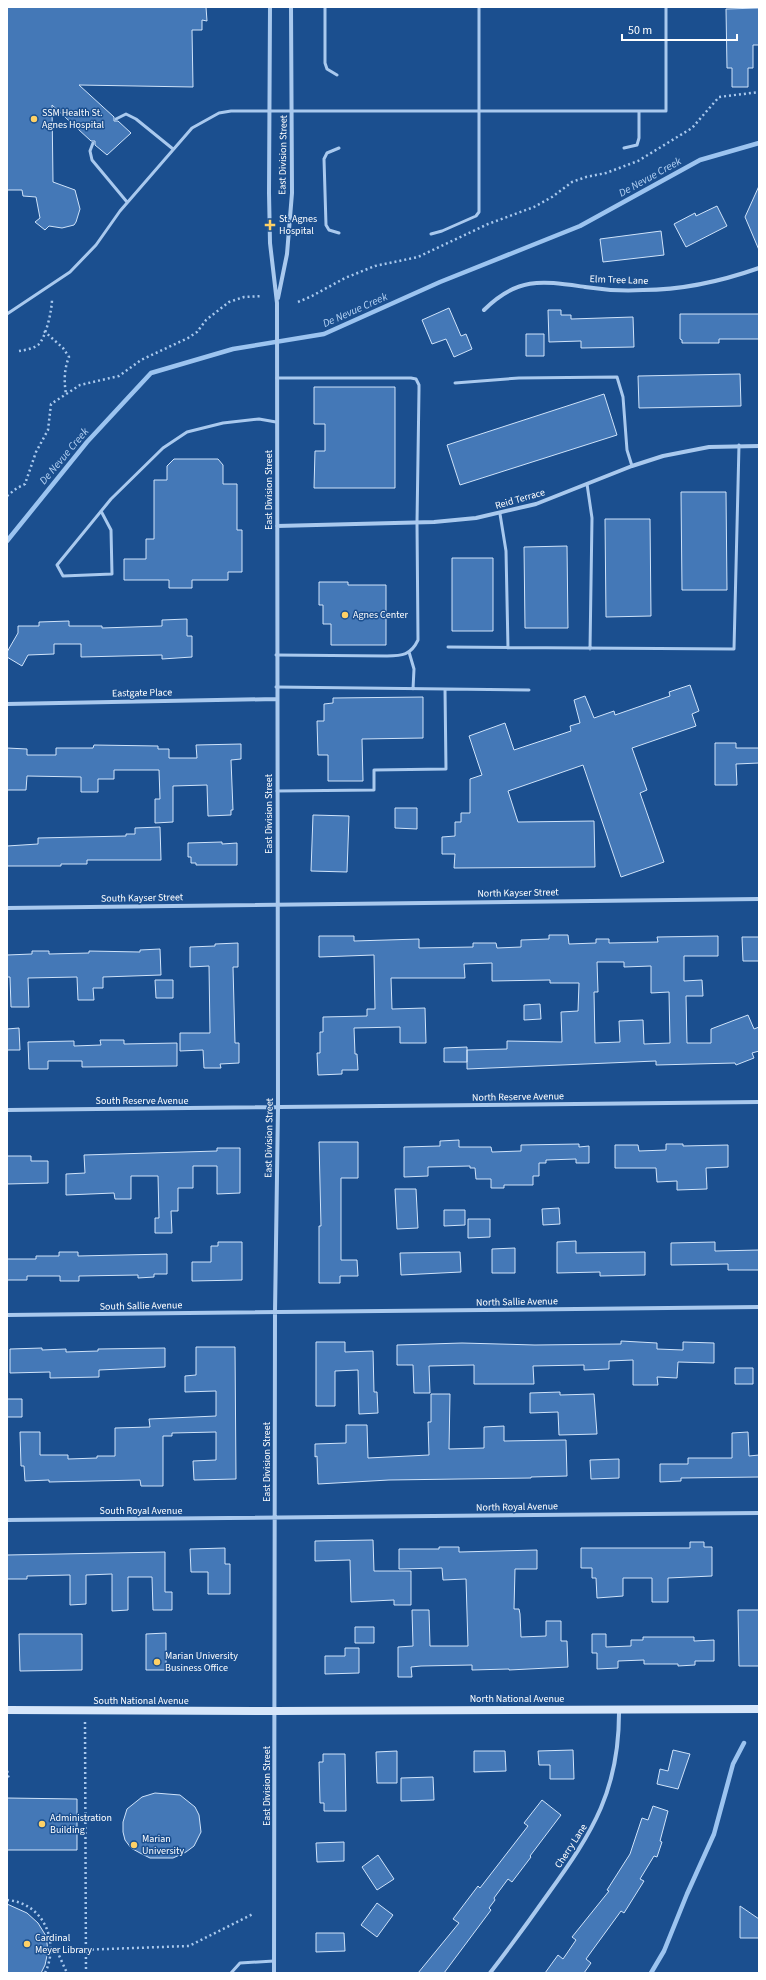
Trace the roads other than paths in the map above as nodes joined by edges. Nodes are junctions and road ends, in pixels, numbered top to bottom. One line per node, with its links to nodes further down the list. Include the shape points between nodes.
1 (270, 7): 7 (street, East Division Street)
2 (291, 7): 8 (street, East Division Street)
3 (325, 7): 6 (lane, via 325,63 327,69)
4 (479, 7): 10 (lane)
5 (666, 7): 9 (lane, via 666,111)
6 (337, 75)
7 (268, 111): 8 (lane); 15 (lane, via 219,113 192,128); 20 (street, East Division Street, via 270,243)
8 (292, 111): 10 (lane); 20 (street, East Division Street, via 292,193 287,254)
9 (639, 111): 10 (lane); 14 (lane, via 637,145)
10 (479, 112): 18 (lane, via 479,212 476,216)
11 (116, 119): 15 (lane, via 126,114 136,119)
12 (93, 143): 16 (lane, via 90,150 92,160)
13 (338, 148): 17 (lane, via 327,153 324,159 326,225 329,230)
14 (624, 148)
15 (174, 149): 16 (lane)
16 (127, 202): 22 (lane, via 96,245 70,272)
17 (339, 233)
18 (431, 234)
19 (759, 268): 21 (street, Elm Tree Lane, via 719,280 656,290 618,290 561,282 534,283 508,291)
20 (277, 303): 23 (street, East Division Street)
21 (484, 310)
22 (7, 314)
23 (276, 378): 25 (street, East Division Street); 32 (lane, via 416,379 419,385)
24 (455, 382): 28 (lane, via 519,378 617,377 623,396 627,450)
25 (276, 422): 30 (lane, via 259,419 223,423 187,432 163,448); 33 (street, East Division Street)
26 (739, 445): 27 (street, Reid Terrace); 28 (street, Reid Terrace, via 686,451); 36 (lane, via 734,649)
27 (759, 446)
28 (632, 466): 29 (street, Reid Terrace)
29 (587, 484): 31 (street, Reid Terrace, via 536,504); 36 (lane, via 592,518)
30 (101, 511): 30 (lane, via 56,565 63,576 112,574 111,530)
31 (500, 514): 32 (street, Reid Terrace, via 458,521); 35 (lane, via 506,551)
32 (417, 523): 33 (street, Reid Terrace); 37 (lane, via 418,640)
33 (277, 526): 38 (street, East Division Street)
34 (448, 647): 35 (lane)
35 (508, 648): 36 (lane)
36 (590, 649)
37 (409, 652): 38 (lane, via 403,656); 40 (lane, via 414,669)
38 (276, 655): 39 (street, East Division Street)
39 (276, 688): 40 (lane); 43 (street, East Division Street)
40 (413, 689): 41 (lane)
41 (445, 689): 42 (lane); 45 (lane, via 446,769 374,770 374,790)
42 (529, 690)
43 (276, 699): 44 (street, Eastgate Place); 45 (street, East Division Street)
44 (7, 704)
45 (277, 791): 47 (street, East Division Street)
46 (759, 899): 47 (street, North Kayser Street)
47 (277, 904): 48 (street, South Kayser Street); 50 (street, East Division Street)
48 (7, 908)
49 (759, 1102): 50 (street, North Reserve Avenue)
50 (278, 1108): 51 (street, South Reserve Avenue); 53 (street, East Division Street)
51 (7, 1110)
52 (759, 1307): 53 (street, North Sallie Avenue)
53 (275, 1312): 54 (street, South Sallie Avenue); 56 (street, East Division Street)
54 (7, 1315)
55 (759, 1513): 56 (street, North Royal Avenue)
56 (275, 1518): 57 (street, South Royal Avenue); 61 (street, East Division Street)
57 (7, 1520)
58 (619, 1709): 59 (street, North National Avenue); 61 (street, North National Avenue); 65 (street, Cherry Lane, via 616,1760 609,1789 595,1824 578,1854)
59 (759, 1709)
60 (7, 1710): 61 (street, South National Avenue)
61 (275, 1712): 62 (street, East Division Street)
62 (274, 1961): 63 (lane, via 240,1963); 64 (street, East Division Street)
63 (231, 1973)
64 (274, 1973)
65 (490, 1973)

